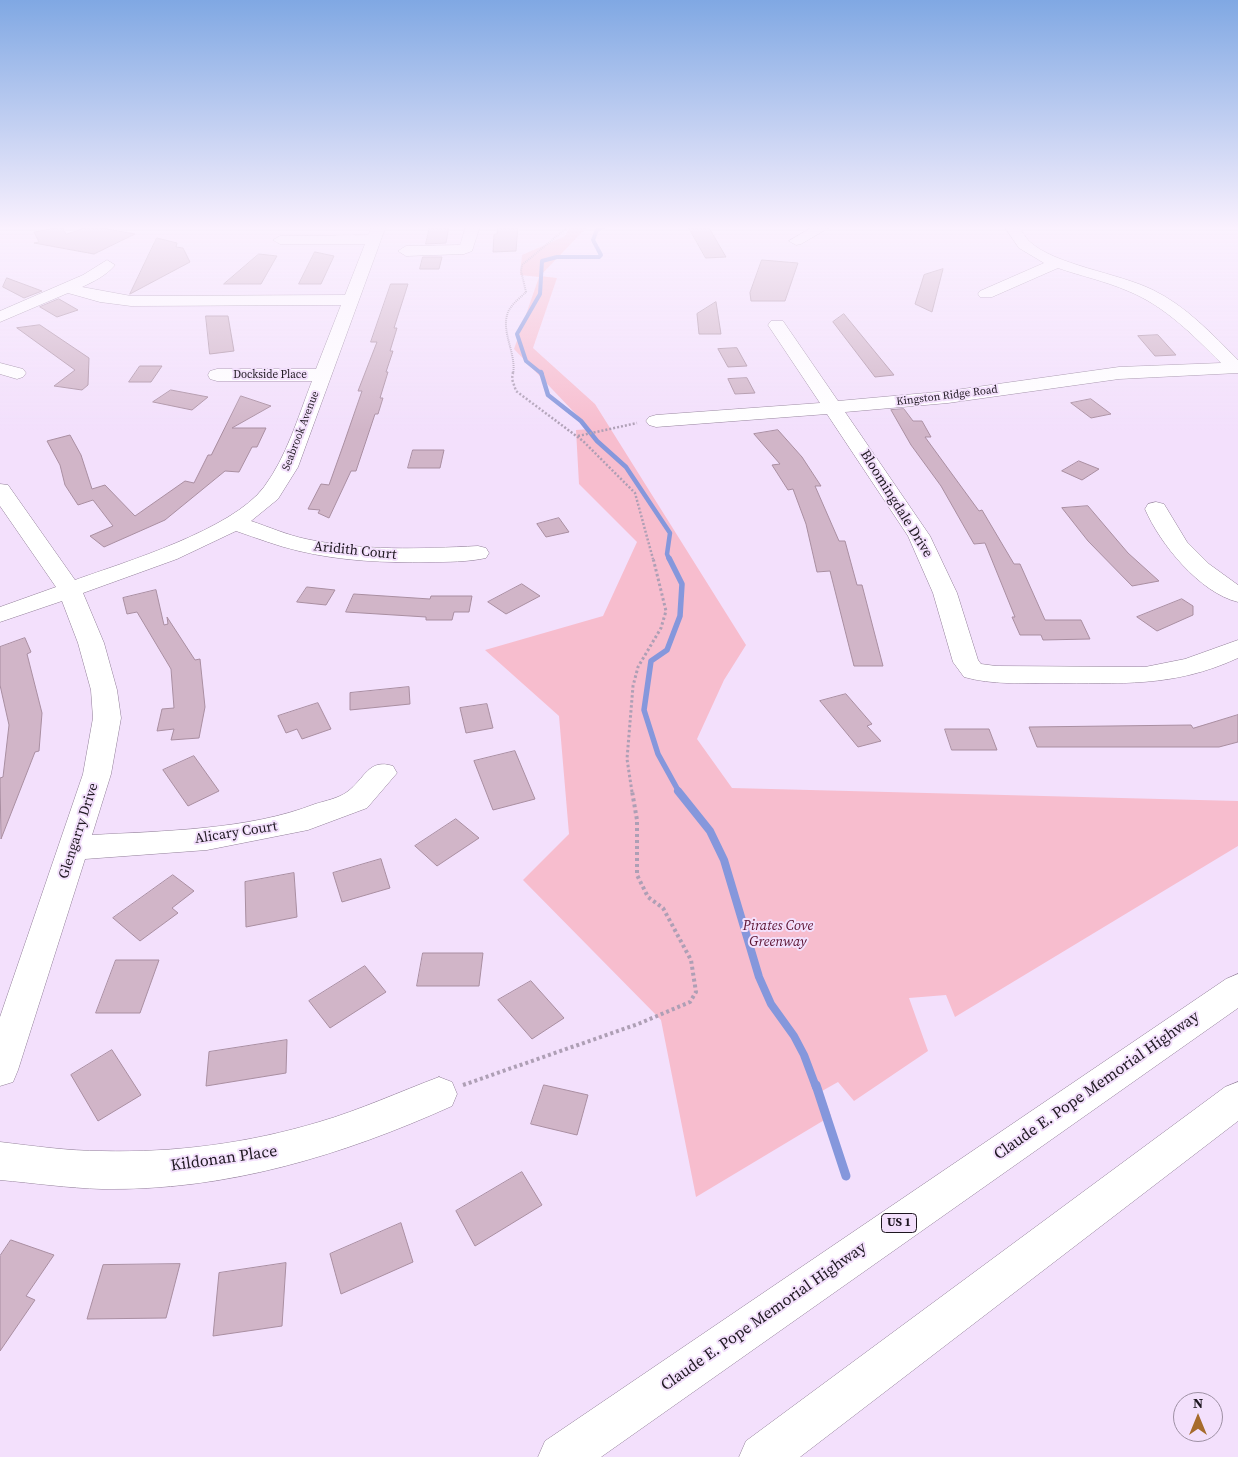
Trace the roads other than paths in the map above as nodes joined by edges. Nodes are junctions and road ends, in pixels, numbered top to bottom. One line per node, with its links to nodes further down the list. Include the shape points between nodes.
1 (53, 294): 6 (main road)
2 (89, 294): 5 (main road, via 131,301)
3 (353, 294): 5 (main road, Seabrook Avenue)
4 (1146, 294): 8 (main road, via 1178,313)
5 (351, 300): 9 (main road, Seabrook Avenue)
6 (0, 317)
7 (777, 325): 11 (main road, Bloomingdale Drive)
8 (1237, 368): 11 (main road, Kingston Ridge Road, via 1102,375)
9 (322, 375): 10 (main road, Dockside Place); 15 (main road, Seabrook Avenue, via 282,478 257,506)
10 (217, 376)
11 (834, 409): 12 (main road, Kingston Ridge Road); 20 (main road, Bloomingdale Drive, via 923,544 945,593 966,662 973,670 996,674 1145,675 1206,663)
12 (656, 421)
13 (0, 490): 17 (main road, Glengarry Drive)
14 (1156, 509): 18 (main road, via 1161,523 1178,545 1199,566)
15 (235, 523): 16 (main road, Aridith Court, via 299,544 347,552 394,556); 17 (main road, Seabrook Avenue, via 169,554)
16 (478, 553)
17 (70, 590): 19 (main road, Seabrook Avenue); 22 (main road, Glengarry Drive, via 91,643 104,690 107,718 97,774)
18 (1238, 595)
19 (0, 615)
20 (1238, 648)
21 (383, 772): 22 (main road, Alicary Court, via 357,800 308,819 207,839)
22 (74, 848): 24 (main road, Glengarry Drive)
23 (1238, 989): 28 (main road, Claude E. Pope Memorial Highway / US 1)
24 (0, 1070)
25 (439, 1094): 27 (main road, Kildonan Place, via 342,1133 247,1156 182,1166 102,1170)
26 (1238, 1099): 29 (main road)
27 (0, 1162)
28 (561, 1457)
29 (762, 1457)

